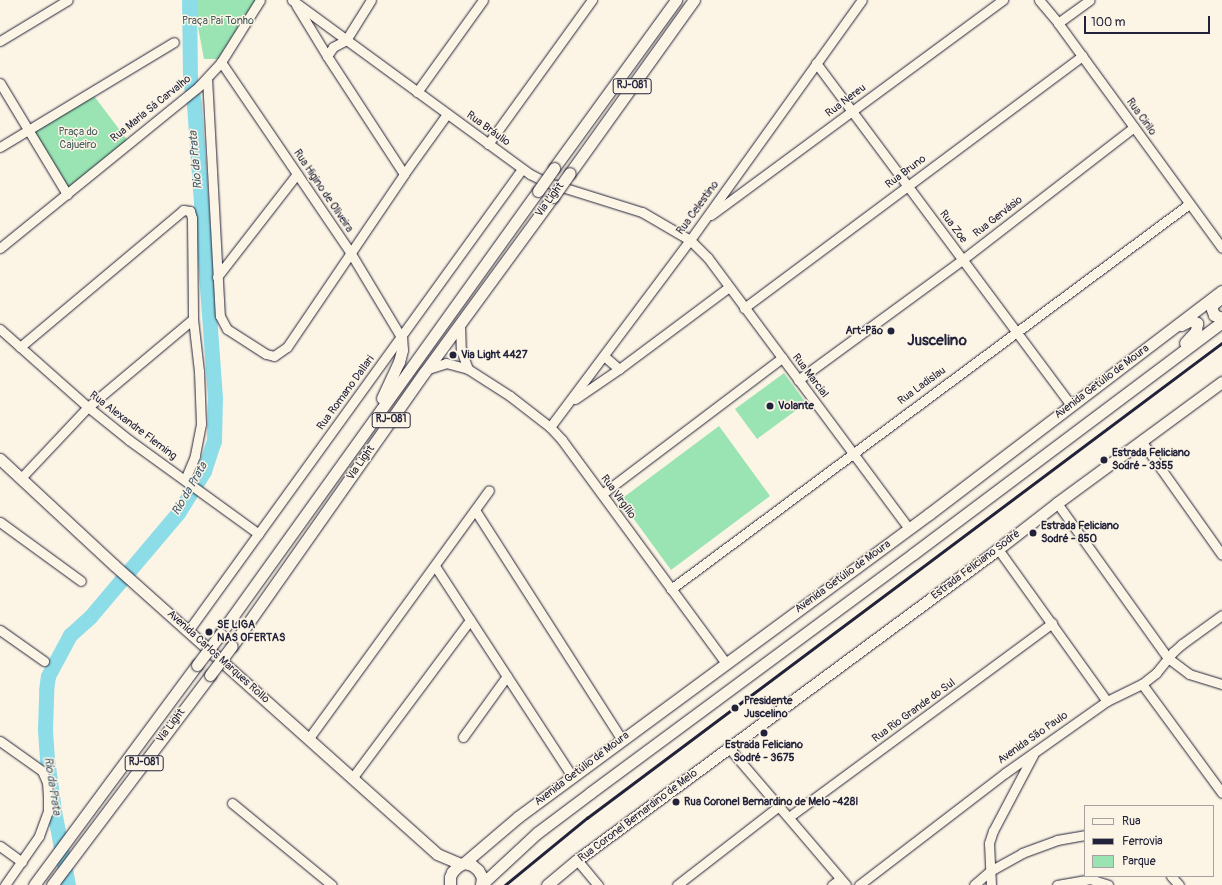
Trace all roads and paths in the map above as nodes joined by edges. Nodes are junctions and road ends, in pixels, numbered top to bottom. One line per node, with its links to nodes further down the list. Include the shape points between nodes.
1 (68, 0): 15 (street)
2 (260, 0): 19 (street, Rua Maria Sá Carvalho)
3 (371, 0): 14 (street)
4 (483, 0): 23 (street)
5 (592, 0): 28 (street)
6 (676, 0): 67 (main road, Via Light / RJ-081, bridge)
7 (694, 0): 50 (main road, Via Light / RJ-081, bridge)
8 (862, 0): 20 (street, Rua Celestino)
9 (1003, 0): 24 (street, Rua Nereu)
10 (1039, 0): 13 (street, Rua Cirilo)
11 (1090, 0): 13 (street)
12 (293, 1): 14 (street, Rua Bráulio); 17 (street)
13 (1058, 23): 18 (street, Rua Cirilo)
14 (346, 40): 17 (street, via 333,47); 23 (street, Rua Bráulio)
15 (0, 41)
16 (174, 42): 27 (street)
17 (327, 56): 32 (street)
18 (1082, 56): 26 (street, Rua Cirilo); 33 (street, Rua Bruno)
19 (221, 62): 21 (street, Rua Maria Sá Carvalho); 31 (street, Rua Higino de Oliveira)
20 (816, 63): 24 (street, Rua Zoe); 36 (street, Rua Celestino)
21 (207, 78): 34 (street, Rua Maria Sá Carvalho); 42 (street)
22 (0, 83): 27 (street)
23 (417, 92): 25 (street, Rua Bráulio)
24 (852, 111): 33 (street, Rua Zoe); 36 (street, Rua Nereu)
25 (447, 114): 28 (street, Rua Bráulio); 32 (street)
26 (1134, 127): 35 (street, Rua Cirilo); 41 (street, Rua Gervásio)
27 (27, 130): 29 (street); 34 (street)
28 (488, 144): 30 (street, Rua Bráulio)
29 (0, 147)
30 (522, 169): 37 (street, Rua Bráulio, via 546,182 642,212); 54 (street, Rua Romano Dallari)
31 (297, 174): 40 (street, Rua Higino de Oliveira); 42 (street)
32 (404, 174): 40 (street)
33 (907, 186): 41 (street, Rua Zoe); 46 (street, Rua Bruno)
34 (66, 194): 38 (street, Rua Maria Sá Carvalho)
35 (1189, 204): 39 (street, Rua Cirilo); 52 (street, Rua Ladislau)
36 (704, 220): 37 (street, Rua Celestino)
37 (690, 240): 43 (street, Rua Marcial, via 708,258); 56 (street, Rua Celestino)
38 (0, 248)
39 (1222, 248)
40 (350, 252): 42 (street, via 287,347 274,356 266,354 227,329 219,308); 54 (street, Rua Higino de Oliveira)
41 (962, 260): 52 (street, Rua Zoe); 62 (street, Rua Gervásio)
42 (217, 277)
43 (729, 287): 46 (street, Rua Marcial); 60 (street)
44 (1222, 290): 53 (main road, Avenida Getúlio de Moura)
45 (1222, 297): 47 (main road, via 1212,305 1214,315)
46 (744, 308): 57 (street, Rua Marcial)
47 (1222, 318)
48 (194, 319): 55 (street, via 192,218 190,211 183,210); 66 (street); 73 (street, via 201,424)
49 (1222, 322): 61 (main road, Avenida Getúlio de Moura)
50 (460, 325): 58 (main road, Via Light / RJ-081); 59 (street, via 461,350)
51 (0, 328): 55 (street, Rua Alexandre Fleming)
52 (1016, 332): 65 (street, Rua Zoe); 70 (street, Rua Ladislau)
53 (1165, 334): 61 (main road, via 1189,321 1197,323 1193,335); 65 (main road, Avenida Getúlio de Moura)
54 (401, 337): 67 (main road, via 402,350 399,362); 80 (street, Rua Romano Dallari)
55 (20, 347): 66 (street, Rua Alexandre Fleming)
56 (604, 356): 60 (street); 64 (street, Rua Celestino)
57 (782, 358): 62 (street, Rua Marcial); 75 (street)
58 (428, 369): 59 (street, Rua Virgílio, via 446,363); 122 (main road, Via Light / RJ-081, bridge, via 232,646)
59 (468, 369): 68 (street, Rua Virgílio, via 510,396)
60 (619, 369): 64 (street)
61 (1154, 371): 124 (main road, Avenida Getúlio de Moura, via 913,554 537,833)
62 (798, 380): 70 (street, Rua Marcial)
63 (1222, 382): 69 (main road, Estrada Feliciano Sodré)
64 (568, 403): 68 (street, Rua Celestino)
65 (1071, 405): 79 (main road, Avenida Getúlio de Moura)
66 (88, 407): 72 (street); 73 (street, Rua Alexandre Fleming)
67 (371, 422): 118 (main road, Via Light / RJ-081, bridge, via 220,634)
68 (550, 428): 75 (street, Rua Virgílio)
69 (1142, 442): 76 (main road, Estrada Feliciano Sodré); 82 (street)
70 (852, 452): 79 (street, Rua Marcial); 85 (street, Rua Ladislau)
71 (0, 459): 72 (main road, Avenida Carlos Marques Rollo)
72 (21, 478): 90 (main road, Avenida Carlos Marques Rollo)
73 (188, 482): 80 (street, Rua Alexandre Fleming)
74 (489, 490): 77 (street)
75 (602, 494): 85 (street, Rua Virgílio)
76 (1057, 503): 81 (main road, Estrada Feliciano Sodré); 91 (street)
77 (475, 510): 83 (street); 100 (street)
78 (0, 522): 84 (street)
79 (909, 529): 93 (main road, Avenida Getúlio de Moura)
80 (259, 534): 90 (street, Rua Romano Dallari)
81 (998, 550): 88 (street); 102 (main road, Estrada Feliciano Sodré)
82 (1222, 555)
83 (435, 566): 87 (street); 99 (street)
84 (81, 581)
85 (670, 589): 93 (street, Rua Virgílio)
86 (1222, 615): 91 (street, Avenida São Paulo, via 1182,644)
87 (470, 620): 94 (street); 105 (street)
88 (1052, 624): 97 (street); 109 (street, Rua Rio Grande do Sul)
89 (0, 630): 92 (street)
90 (188, 631): 99 (main road, Avenida Carlos Marques Rollo)
91 (1168, 658): 95 (street, Avenida São Paulo, via 1156,673); 96 (street, via 1189,674)
92 (44, 661)
93 (726, 663): 100 (main road, Avenida Getúlio de Moura)
94 (507, 676): 98 (street); 104 (street)
95 (1142, 684): 97 (street, Avenida São Paulo); 106 (street)
96 (1222, 684)
97 (1107, 701): 103 (street, Avenida São Paulo)
98 (463, 737)
99 (309, 738): 105 (main road, Avenida Carlos Marques Rollo)
100 (622, 740): 104 (main road, Avenida Getúlio de Moura)
101 (0, 741): 114 (street, via 42,771 47,782 48,811 39,836)
102 (729, 748): 108 (street); 113 (main road, Rua Coronel Bernardino de Melo)
103 (1034, 753): 116 (street, via 993,831 989,843); 129 (street, Avenida São Paulo)
104 (572, 776): 115 (main road, Avenida Getúlio de Moura)
105 (353, 777): 112 (main road, Avenida Carlos Marques Rollo)
106 (1222, 793)
107 (232, 803): 123 (street)
108 (779, 806): 109 (street); 127 (street)
109 (789, 817): 120 (street)
110 (1084, 836): 116 (street, via 1057,840 1022,853)
111 (0, 846): 114 (street)
112 (437, 854): 115 (main road, Avenida Carlos Marques Rollo); 119 (main road, Avenida Carlos Marques Rollo)
113 (577, 860): 125 (main road, Rua Coronel Bernardino de Melo); 126 (street)
114 (22, 862): 121 (street)
115 (462, 864): 119 (main road, Avenida Getúlio de Moura, via 453,870); 124 (main road, Avenida Carlos Marques Rollo, via 472,865 478,870 482,877)
116 (990, 871): 130 (street); 131 (street)
117 (1172, 877): 134 (street)
118 (36, 882)
119 (449, 882)
120 (843, 882): 128 (street)
121 (5, 885)
122 (52, 885)
123 (332, 885)
124 (481, 885)
125 (547, 885)
126 (598, 885)
127 (677, 885)
128 (832, 885)
129 (859, 885)
130 (974, 885)
131 (991, 885)
132 (1058, 885): 133 (street, via 1090,879)
133 (1108, 885)
134 (1179, 885)

